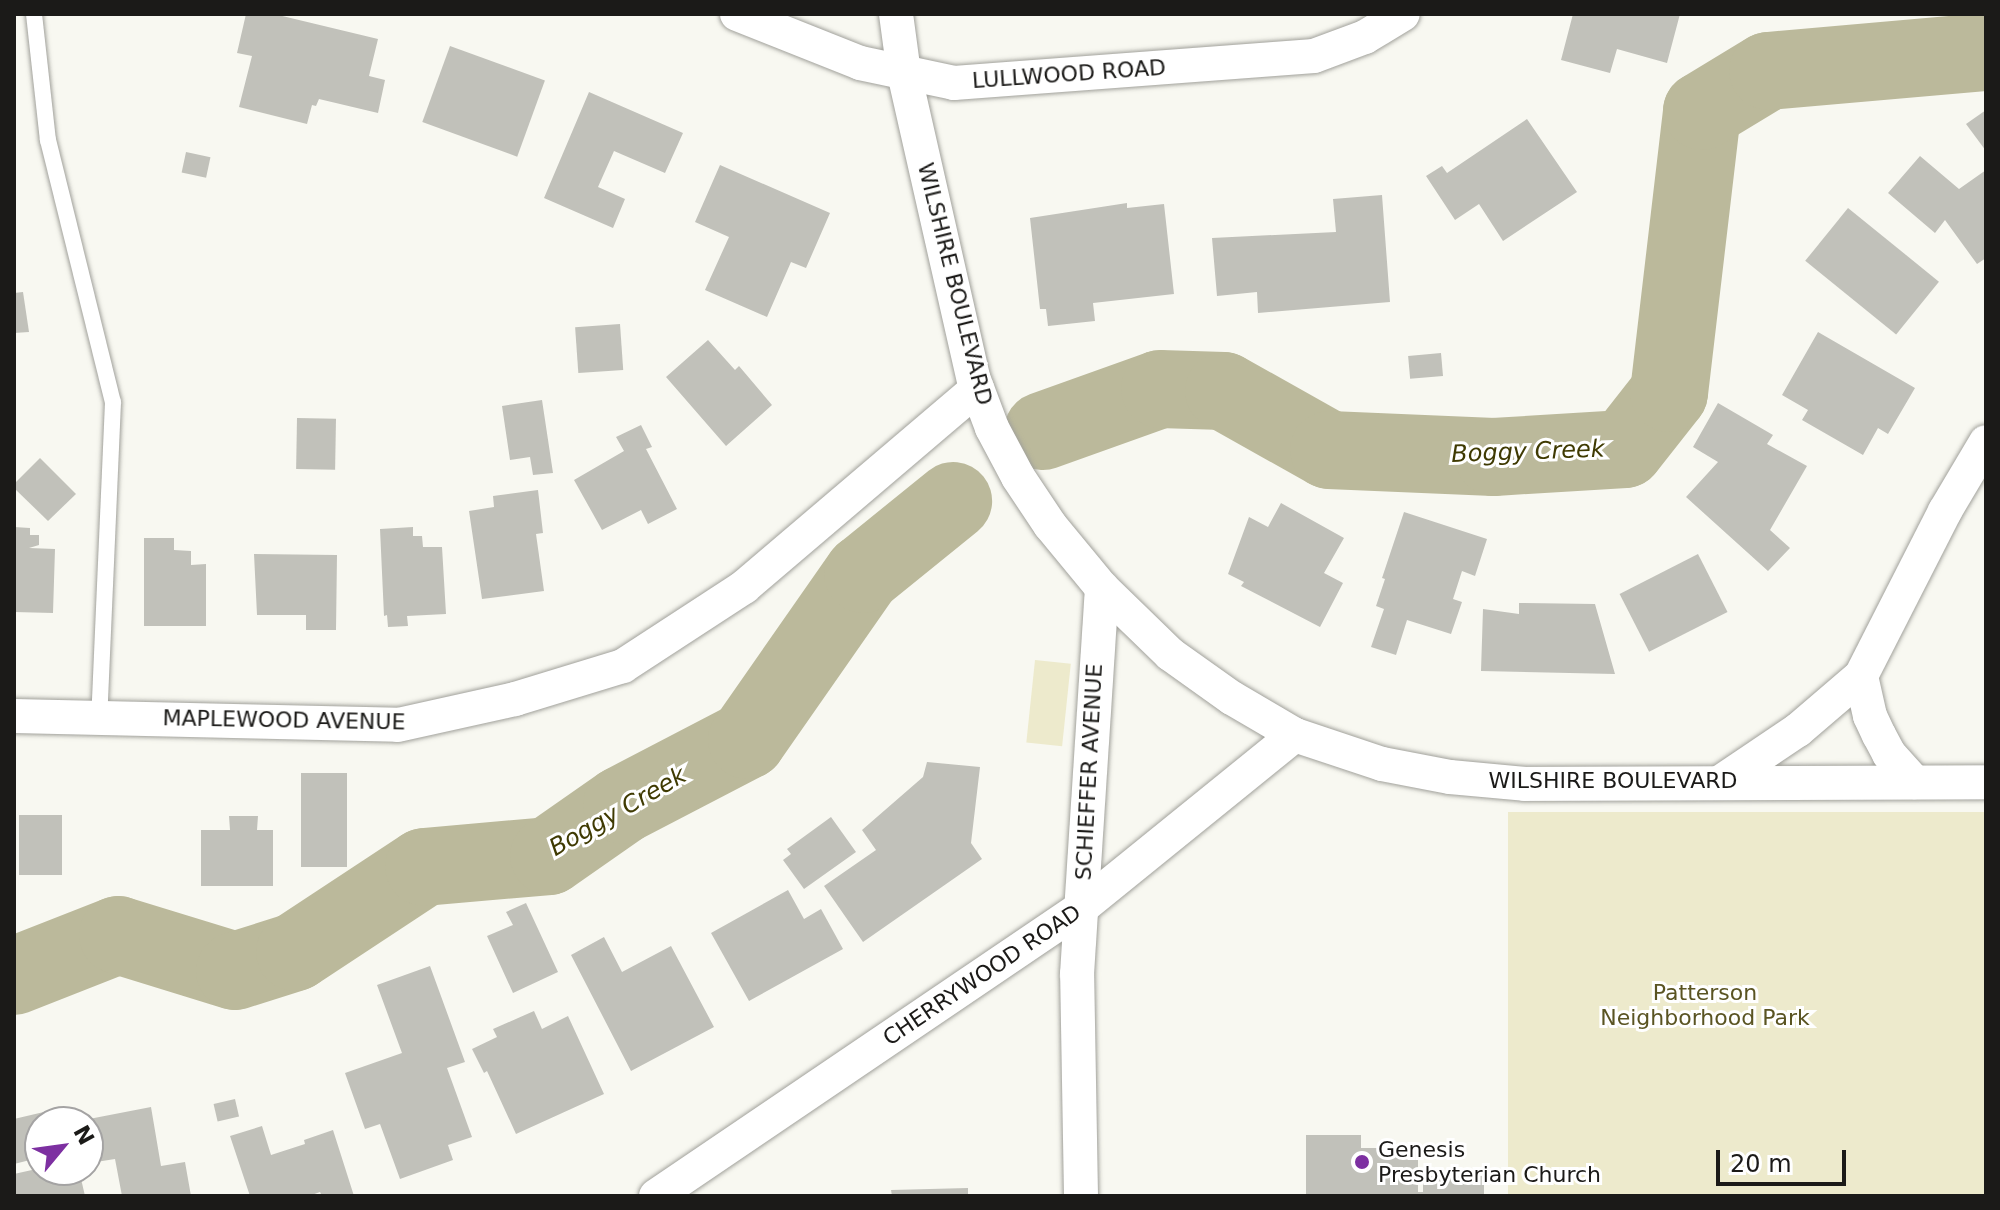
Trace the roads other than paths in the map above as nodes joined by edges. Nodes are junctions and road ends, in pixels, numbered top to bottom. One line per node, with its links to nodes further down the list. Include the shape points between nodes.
1 (34, 14): 11 (lane, via 48,140 113,402)
2 (737, 14): 5 (street, LULLWOOD ROAD, via 860,63)
3 (896, 14): 5 (street, WILSHIRE BOULEVARD)
4 (1403, 14): 5 (street, LULLWOOD ROAD, via 1365,37 1314,56 954,83)
5 (904, 73): 6 (street, WILSHIRE BOULEVARD)
6 (977, 389): 8 (street, WILSHIRE BOULEVARD, via 1018,477); 11 (street, MAPLEWOOD AVENUE, via 744,587 623,666 515,699 398,725)
7 (1986, 442): 9 (street)
8 (1102, 588): 12 (street, WILSHIRE BOULEVARD, via 1170,654); 16 (street, SCHIEFFER AVENUE)
9 (1861, 676): 13 (street, via 1798,730); 14 (street, via 1879,735)
10 (14, 716): 11 (street, MAPLEWOOD AVENUE)
11 (99, 717)
12 (1295, 735): 13 (street, WILSHIRE BOULEVARD, via 1382,764 1450,777 1525,784); 16 (street, CHERRYWOOD ROAD)
13 (1721, 781): 14 (street, WILSHIRE BOULEVARD)
14 (1914, 782): 15 (street, WILSHIRE BOULEVARD)
15 (1986, 782)
16 (1081, 908): 17 (street, CHERRYWOOD ROAD); 18 (street, SCHIEFFER AVENUE)
17 (656, 1196)
18 (1081, 1196)

